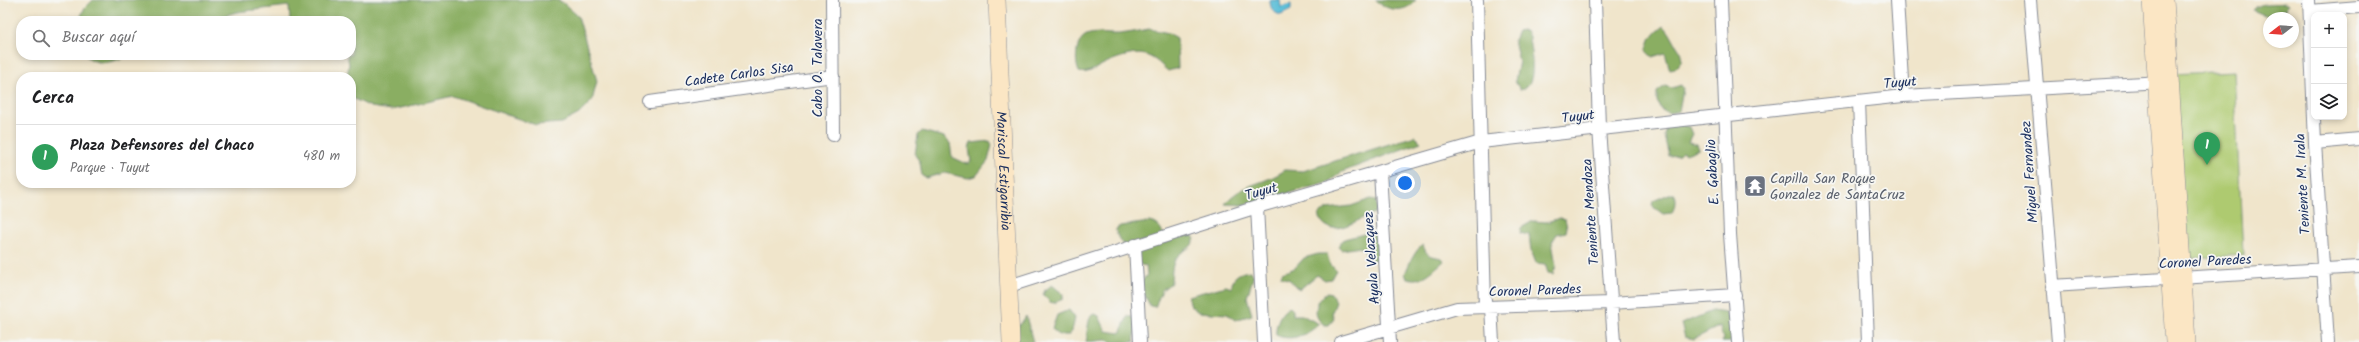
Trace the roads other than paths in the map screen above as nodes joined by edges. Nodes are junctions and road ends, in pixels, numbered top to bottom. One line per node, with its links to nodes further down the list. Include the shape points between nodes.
1 (832, 0): 12 (street, Cabo O. Talavera)
2 (997, 0): 30 (street, Mariscal Estigarribia)
3 (1477, 0): 22 (street)
4 (1595, 0): 19 (street, Teniente Mendoza)
5 (1721, 0): 18 (street, E. Gabaglio)
6 (1898, 0): 15 (street)
7 (2030, 0): 14 (street, Miguel Fernandez)
8 (2150, 0): 13 (street)
9 (2165, 0): 13 (street)
10 (2310, 6): 11 (street); 23 (street, Teniente M. Irala)
11 (2359, 8)
12 (833, 76): 17 (street, Cadete Carlos Sisa); 20 (street, Cabo O. Talavera)
13 (2163, 82): 14 (street, Tuyut); 29 (street)
14 (2038, 88): 15 (street, Tuyut); 31 (street, Miguel Fernandez)
15 (1904, 96): 16 (street, Tuyut)
16 (1859, 101): 18 (street, Tuyut); 44 (street)
17 (650, 102)
18 (1724, 116): 19 (street, Tuyut); 32 (street, E. Gabaglio)
19 (1599, 128): 22 (street, Tuyut); 33 (street, Teniente Mendoza)
20 (832, 135)
21 (2359, 139): 23 (street)
22 (1481, 142): 24 (street, Tuyut); 34 (street)
23 (2315, 142): 28 (street, Teniente M. Irala)
24 (1380, 172): 25 (street, Tuyut); 35 (street, Ayala Velazquez)
25 (1257, 207): 26 (street, Tuyut); 38 (street)
26 (1135, 245): 30 (street, Tuyut); 37 (street)
27 (2359, 267): 28 (street, Coronel Paredes)
28 (2322, 270): 29 (street, Coronel Paredes); 48 (street, Teniente M. Irala)
29 (2176, 278): 31 (street, Coronel Paredes); 46 (street); 47 (street)
30 (1009, 286): 36 (street, Mariscal Estigarribia)
31 (2052, 286): 45 (street, Miguel Fernandez)
32 (1735, 295): 33 (street, Coronel Paredes); 43 (street, E. Gabaglio)
33 (1610, 303): 34 (street, Coronel Paredes); 42 (street, Teniente Mendoza)
34 (1488, 307): 35 (street, Coronel Paredes, via 1457,308); 41 (street)
35 (1390, 328): 39 (street, Coronel Paredes); 40 (street, Ayala Velazquez)
36 (1011, 342)
37 (1140, 342)
38 (1264, 342)
39 (1341, 342)
40 (1390, 342)
41 (1492, 342)
42 (1614, 342)
43 (1738, 342)
44 (1868, 342)
45 (2058, 342)
46 (2174, 342)
47 (2187, 342)
48 (2328, 342)

